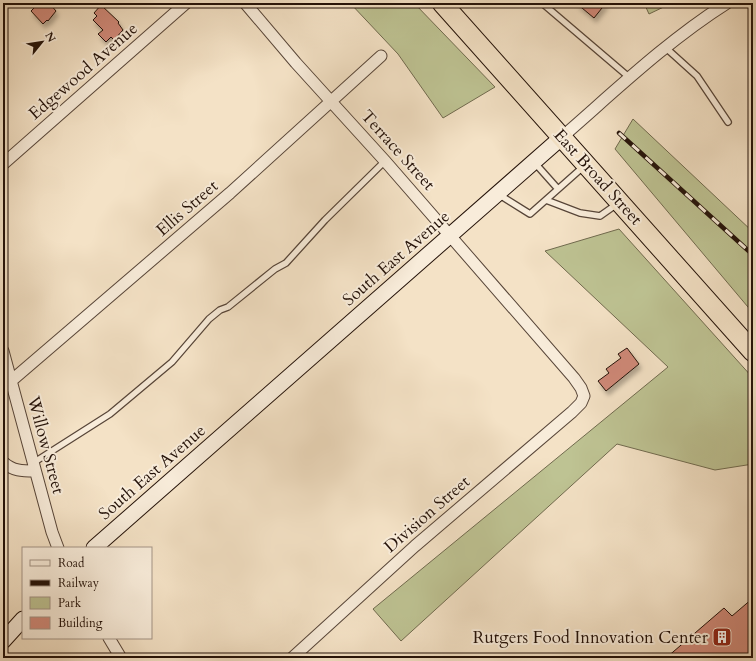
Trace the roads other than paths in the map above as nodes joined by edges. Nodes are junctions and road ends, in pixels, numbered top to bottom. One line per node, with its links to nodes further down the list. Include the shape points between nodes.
1 (186, 3): 14 (street, Edgewood Avenue)
2 (245, 3): 9 (street, Terrace Street)
3 (442, 3): 11 (highway, East Broad Street)
4 (542, 3): 8 (lane)
5 (727, 3): 6 (street, South East Avenue)
6 (666, 48): 8 (street, South East Avenue); 10 (lane, via 696,76)
7 (381, 56): 9 (street, Ellis Street)
8 (630, 78): 11 (street, South East Avenue)
9 (331, 101): 12 (street, Terrace Street); 23 (street, Ellis Street, via 230,193)
10 (728, 122)
11 (562, 137): 13 (street, South East Avenue); 15 (highway, East Broad Street)
12 (385, 161): 20 (street, Terrace Street); 26 (lane, via 286,262 209,319 172,362 110,414)
13 (534, 162): 16 (lane); 17 (street, South East Avenue)
14 (3, 164)
15 (586, 165): 16 (lane); 19 (highway, East Broad Street)
16 (558, 189): 18 (lane)
17 (498, 193): 18 (lane, via 530,214); 20 (street, South East Avenue)
18 (546, 200): 19 (lane, via 580,213 600,216)
19 (619, 202): 22 (highway, East Broad Street)
20 (450, 235): 24 (street, Terrace Street, via 574,378); 28 (street, South East Avenue)
21 (3, 351): 23 (street, Willow Street)
22 (753, 352)
23 (11, 381): 26 (street, Willow Street)
24 (584, 396): 33 (street, Division Street, via 572,412 415,546)
25 (3, 462): 26 (street, via 15,470)
26 (34, 467): 27 (street, Willow Street)
27 (58, 547)
28 (95, 547)
29 (22, 620): 31 (street)
30 (110, 639): 32 (street)
31 (3, 641)
32 (121, 658)
33 (292, 658)

